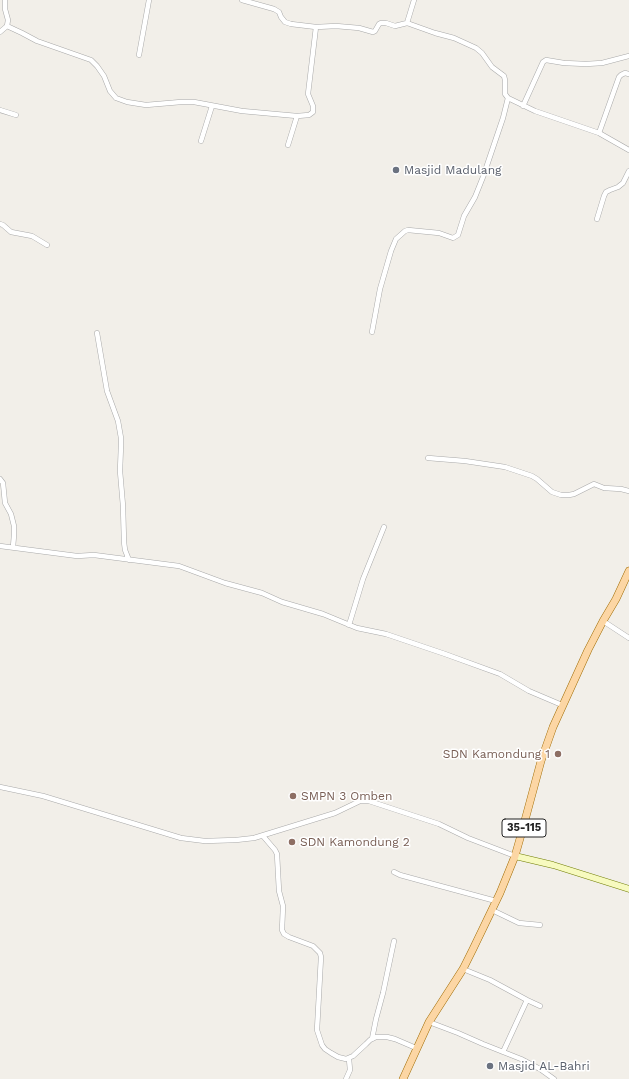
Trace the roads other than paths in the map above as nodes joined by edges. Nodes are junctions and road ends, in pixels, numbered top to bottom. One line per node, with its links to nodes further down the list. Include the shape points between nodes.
1 (5, 0): 6 (street)
2 (149, 0): 9 (street)
3 (242, 0): 7 (street, via 277,10 285,22)
4 (414, 0): 5 (street)
5 (407, 23): 7 (street, via 395,26 381,23 373,32 359,28); 12 (street, via 476,48 492,68 504,76 505,94)
6 (7, 26): 8 (street); 13 (street, via 53,48 91,60 104,76 116,98 146,105 194,102)
7 (316, 27): 17 (street, via 308,94 313,112)
8 (0, 32)
9 (139, 55)
10 (629, 56): 14 (street, via 586,64 546,60)
11 (629, 74): 18 (street, via 625,73 619,77)
12 (508, 98): 14 (street); 26 (street, via 483,177 464,216 458,236 453,238 439,233 408,230 396,239 380,289)
13 (212, 106): 17 (street); 19 (street)
14 (523, 106): 18 (street)
15 (0, 110): 16 (street)
16 (16, 115)
17 (297, 116): 20 (street)
18 (599, 133): 21 (street)
19 (201, 141)
20 (288, 145)
21 (629, 150)
22 (629, 171): 23 (street, via 623,183 606,192)
23 (598, 219)
24 (0, 224): 25 (street, via 11,232 32,236)
25 (47, 245)
26 (372, 332)
27 (98, 333): 34 (street, via 107,391 118,421 122,445 120,472 124,542)
28 (428, 458): 30 (street, via 506,467 532,476 549,490 562,495 574,494 594,484)
29 (0, 479): 33 (street, via 4,483 5,503 14,526)
30 (629, 491)
31 (384, 527): 37 (street, via 363,579)
32 (0, 546): 33 (street)
33 (13, 547): 34 (street, via 77,556 94,554)
34 (129, 560): 37 (street, via 185,568)
35 (629, 571): 36 (main road, 35-115)
36 (603, 621): 38 (street); 39 (main road, 35-115)
37 (349, 625): 39 (street, via 386,634 493,672)
38 (629, 638)
39 (562, 705): 42 (main road, 35-115, via 545,749)
40 (0, 787): 41 (street, via 43,796 189,840 230,840)
41 (263, 836): 42 (street, via 335,813 366,800 439,824); 56 (street, via 277,854 279,891 283,906 282,930 284,934 313,946 320,953 317,1019 319,1038 325,1049 343,1059)
42 (515, 856): 44 (street, via 554,865); 45 (main road, 35-115)
43 (394, 872): 45 (street)
44 (629, 889)
45 (496, 901): 46 (main road, 35-115)
46 (492, 910): 47 (street, via 519,923); 49 (main road, 35-115)
47 (540, 925)
48 (394, 941): 53 (street)
49 (463, 969): 50 (street); 52 (main road, 35-115)
50 (527, 1000): 51 (street); 55 (street)
51 (540, 1006)
52 (429, 1022): 54 (main road, 35-115); 55 (street)
53 (372, 1039): 54 (street, via 387,1037); 56 (street)
54 (416, 1048): 58 (main road, 35-115)
55 (503, 1052): 59 (street, via 531,1064)
56 (349, 1059): 57 (street, via 350,1070)
57 (346, 1079)
58 (403, 1079)
59 (554, 1079)

